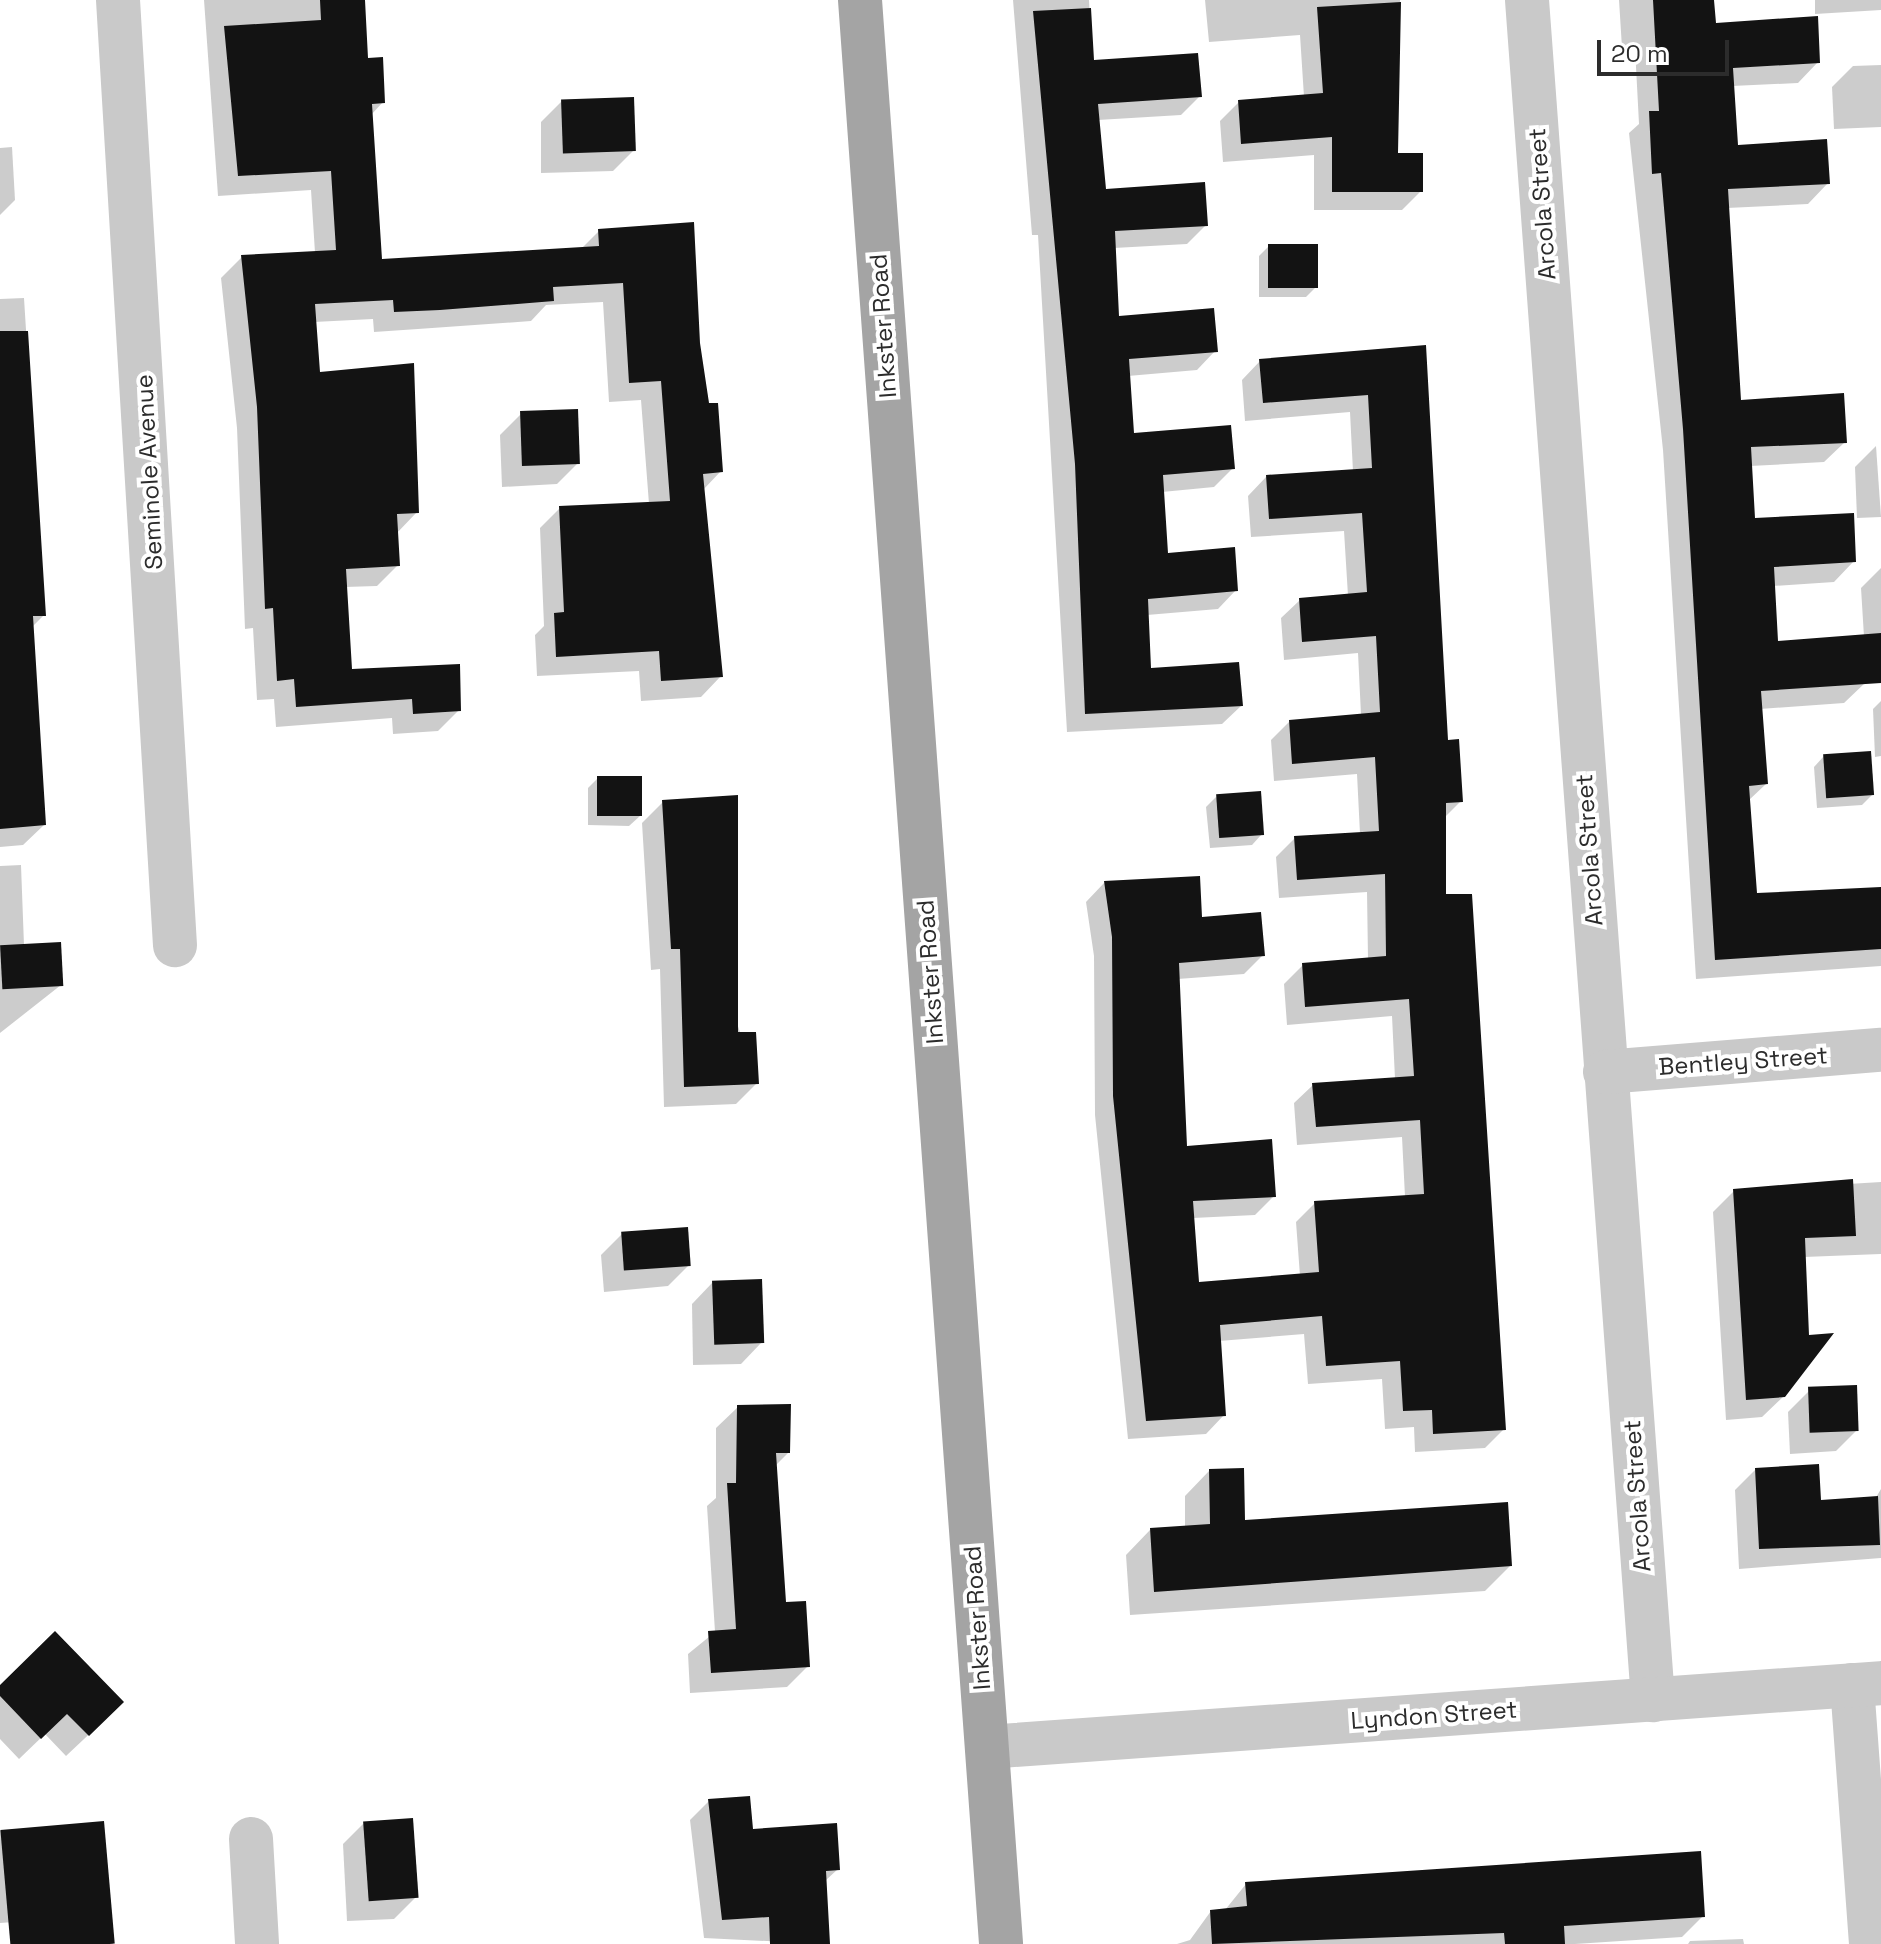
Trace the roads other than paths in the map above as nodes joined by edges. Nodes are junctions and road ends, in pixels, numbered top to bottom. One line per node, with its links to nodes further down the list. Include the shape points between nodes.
1 (118, 0): 4 (street, Seminole Avenue)
2 (860, 0): 9 (main road, Inkster Road)
3 (1527, 0): 6 (street, Arcola Street)
4 (175, 945)
5 (1881, 1050): 6 (street, Bentley Street)
6 (1605, 1072): 8 (street, Arcola Street)
7 (1866, 1684): 8 (street, Lyndon Street); 13 (street)
8 (1653, 1700): 9 (street, Lyndon Street)
9 (987, 1747): 12 (main road, Inkster Road)
10 (251, 1839): 11 (street)
11 (257, 1944)
12 (1001, 1944)
13 (1871, 1944)

